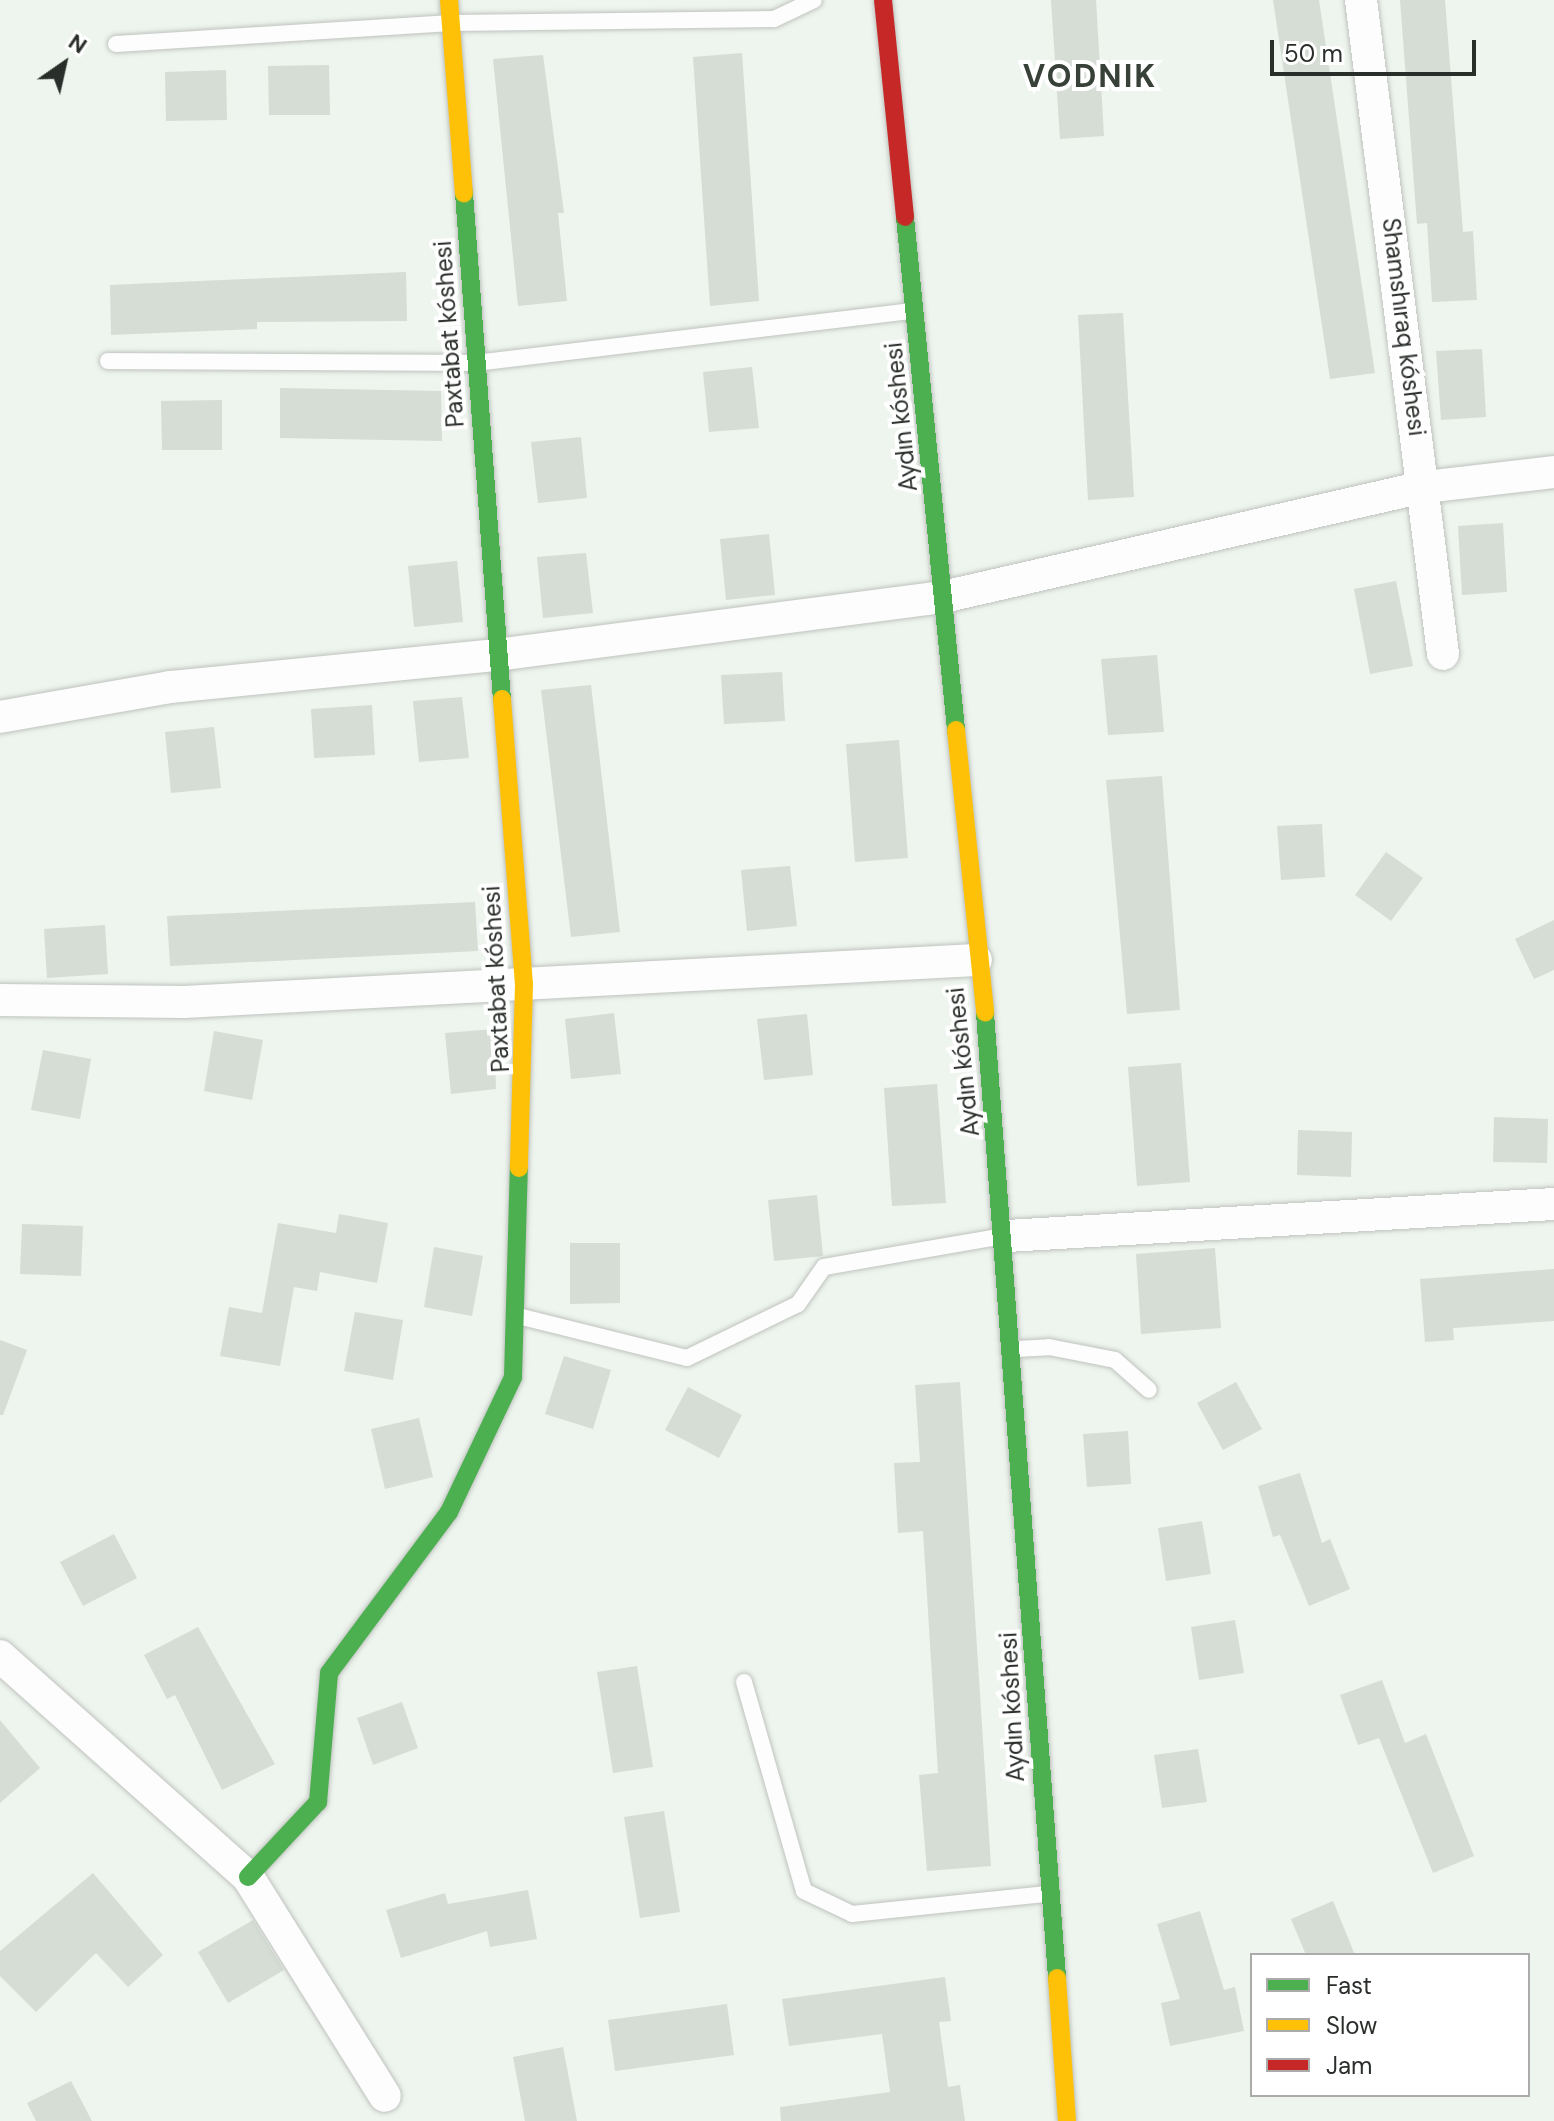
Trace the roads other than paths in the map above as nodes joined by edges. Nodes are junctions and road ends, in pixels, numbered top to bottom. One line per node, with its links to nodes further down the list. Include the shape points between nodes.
1 (449, 0): 5 (street, Paxtabat kóshesi)
2 (814, 0): 5 (lane, via 774,19)
3 (883, 0): 7 (street, Aydın kóshesi)
4 (1361, 0): 11 (street, Shamshıraq kóshesi)
5 (451, 23): 6 (lane); 9 (street, Paxtabat kóshesi)
6 (116, 44)
7 (914, 310): 9 (lane); 12 (street, Aydın kóshesi)
8 (108, 361): 9 (lane)
9 (475, 363): 14 (street, Paxtabat kóshesi)
10 (1554, 472): 11 (street)
11 (1425, 487): 12 (street); 13 (street, Shamshıraq kóshesi)
12 (943, 597): 14 (street); 16 (street, Aydın kóshesi)
13 (1443, 654)
14 (496, 655): 15 (street, via 170,687); 17 (street, Paxtabat kóshesi)
15 (0, 717)
16 (976, 960): 17 (street); 20 (street, Aydın kóshesi)
17 (524, 984): 18 (street, via 184,1002); 21 (street, Paxtabat kóshesi)
18 (0, 1000)
19 (1554, 1204): 20 (street)
20 (1007, 1236): 21 (lane, via 824,1267 798,1304 687,1358); 22 (street, Aydın kóshesi)
21 (517, 1316): 26 (street, Paxtabat kóshesi, via 513,1377 449,1512 329,1673 318,1802)
22 (1015, 1350): 23 (lane, via 1049,1347 1115,1360); 27 (street, Aydın kóshesi)
23 (1149, 1390)
24 (0, 1656): 26 (street)
25 (744, 1682): 27 (lane, via 804,1891 852,1914)
26 (248, 1877): 28 (street)
27 (1047, 1894): 29 (street, Aydın kóshesi)
28 (385, 2096)
29 (1067, 2121)

